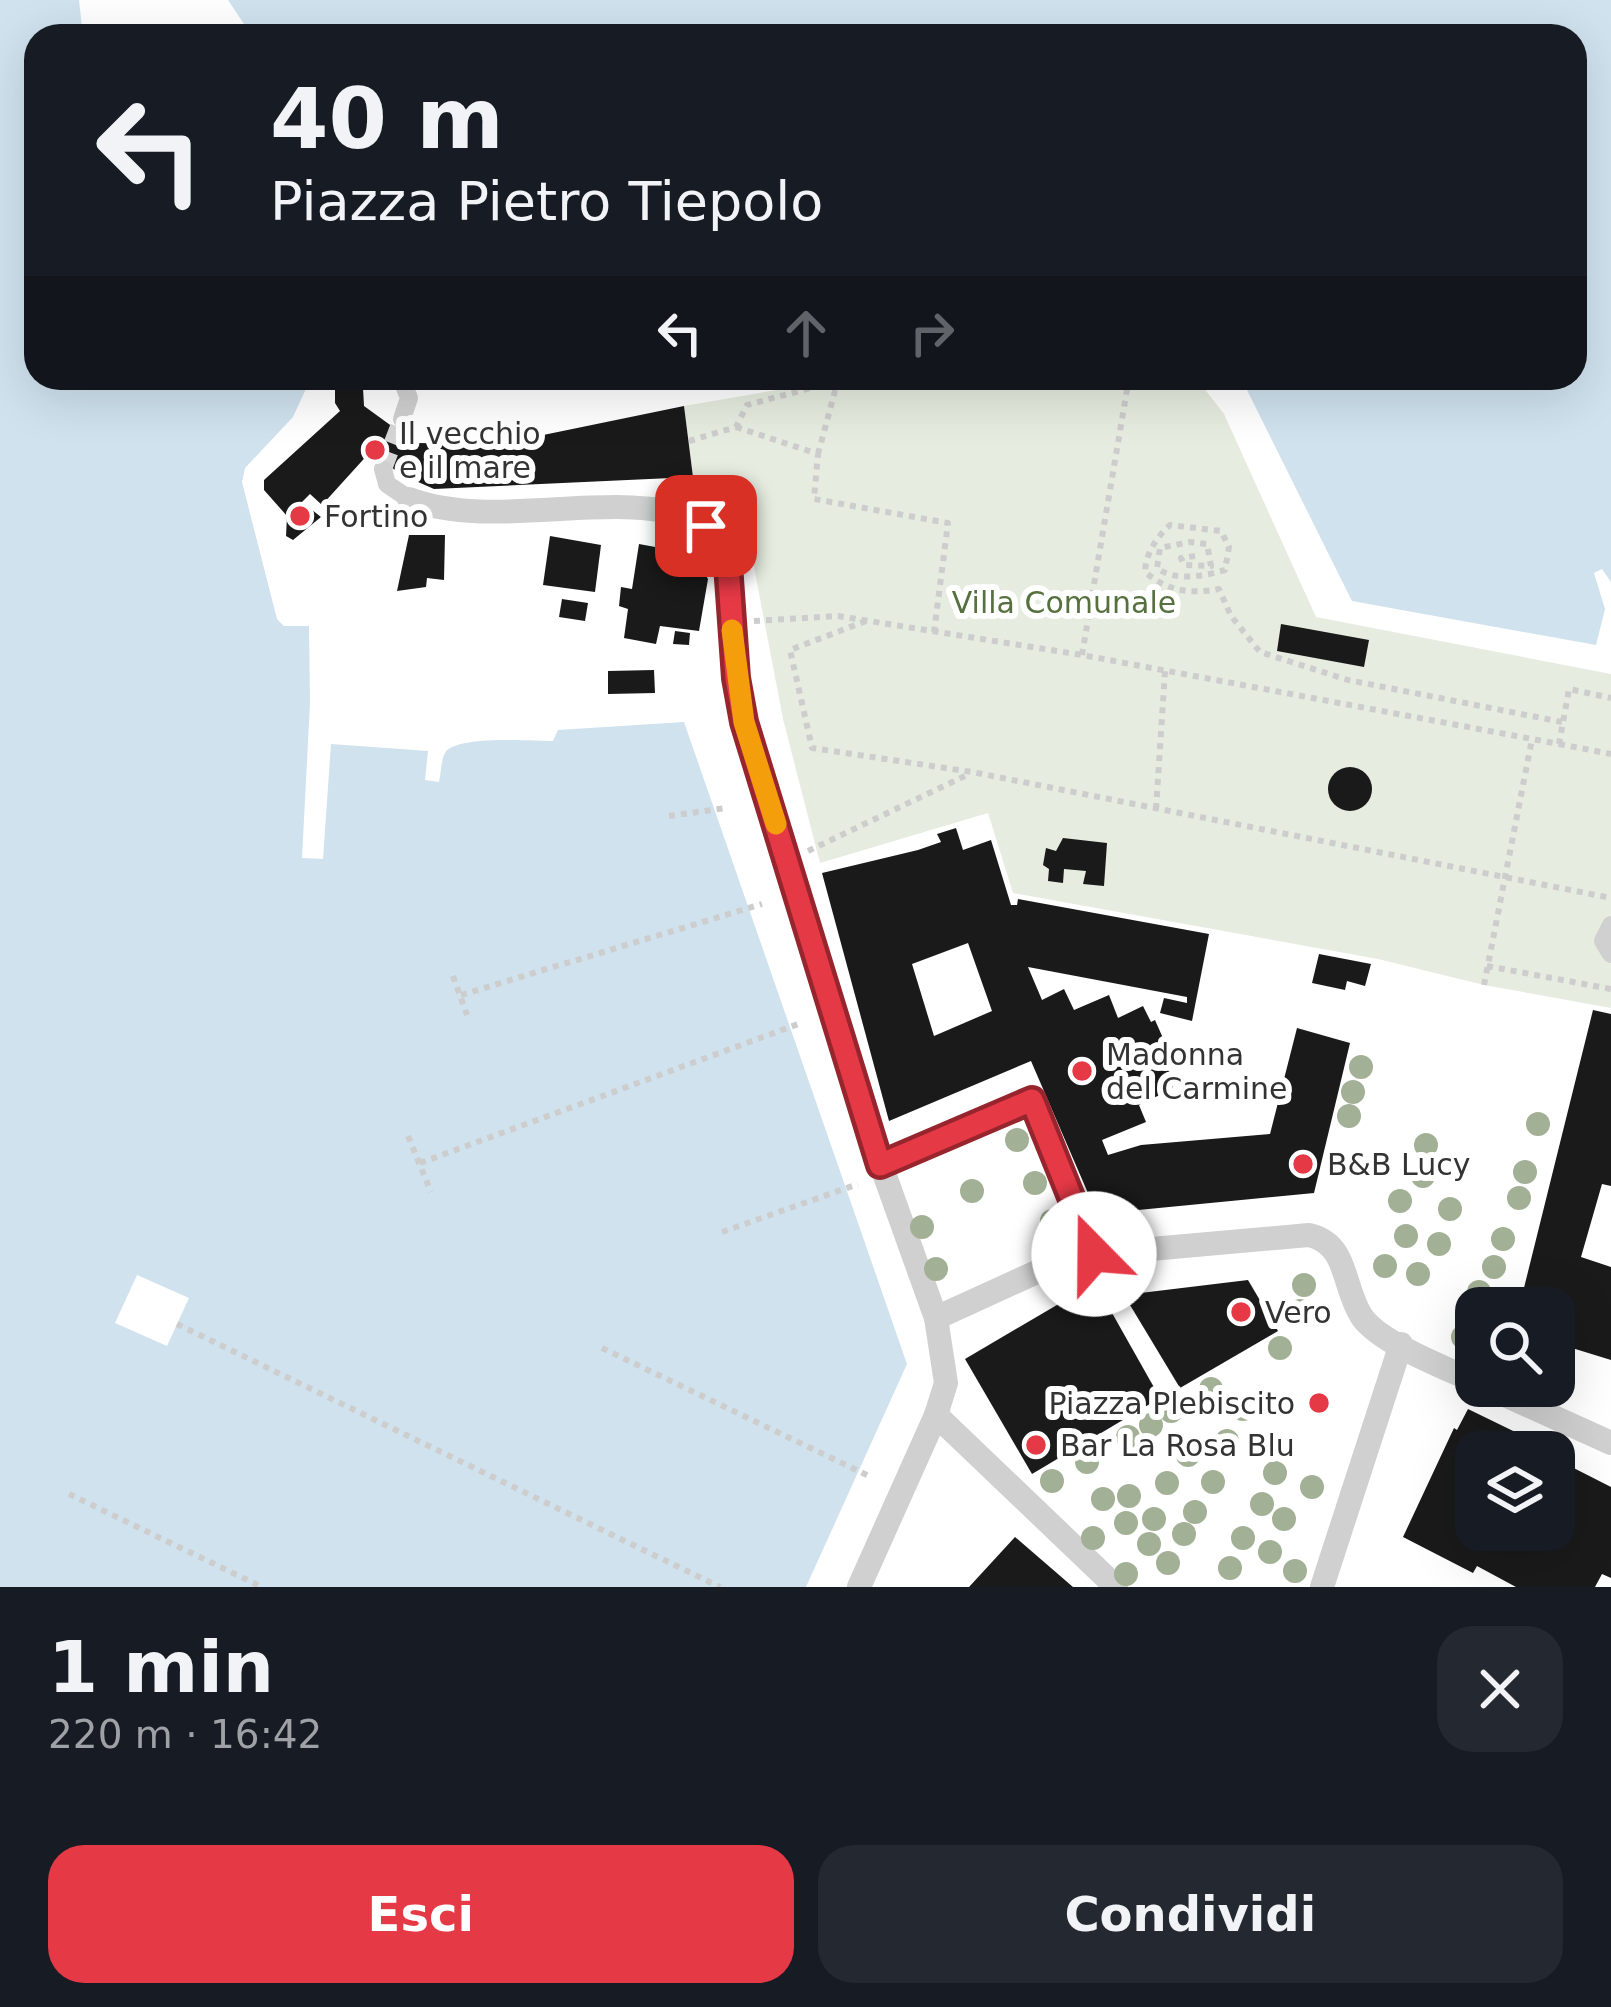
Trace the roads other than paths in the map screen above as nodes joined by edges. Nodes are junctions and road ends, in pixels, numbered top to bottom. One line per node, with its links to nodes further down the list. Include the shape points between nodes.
1 (405, 390): 2 (street)
2 (402, 419)
3 (383, 469): 4 (street, via 387,484)
4 (409, 499): 7 (street, via 460,511 642,510 706,526 726,558 744,722)
5 (1611, 926): 6 (street, via 1603,941)
6 (1611, 954)
7 (880, 1165): 8 (street, via 1032,1100); 9 (street)
8 (1094, 1254): 9 (street); 10 (street, via 1324,1239 1361,1316)
9 (936, 1318): 13 (street, via 946,1383)
10 (1401, 1345): 11 (street); 17 (street)
11 (1455, 1372)
12 (1531, 1407): 14 (street)
13 (937, 1415): 15 (street); 16 (street)
14 (1611, 1443)
15 (859, 1587)
16 (1116, 1587)
17 (1322, 1587)

